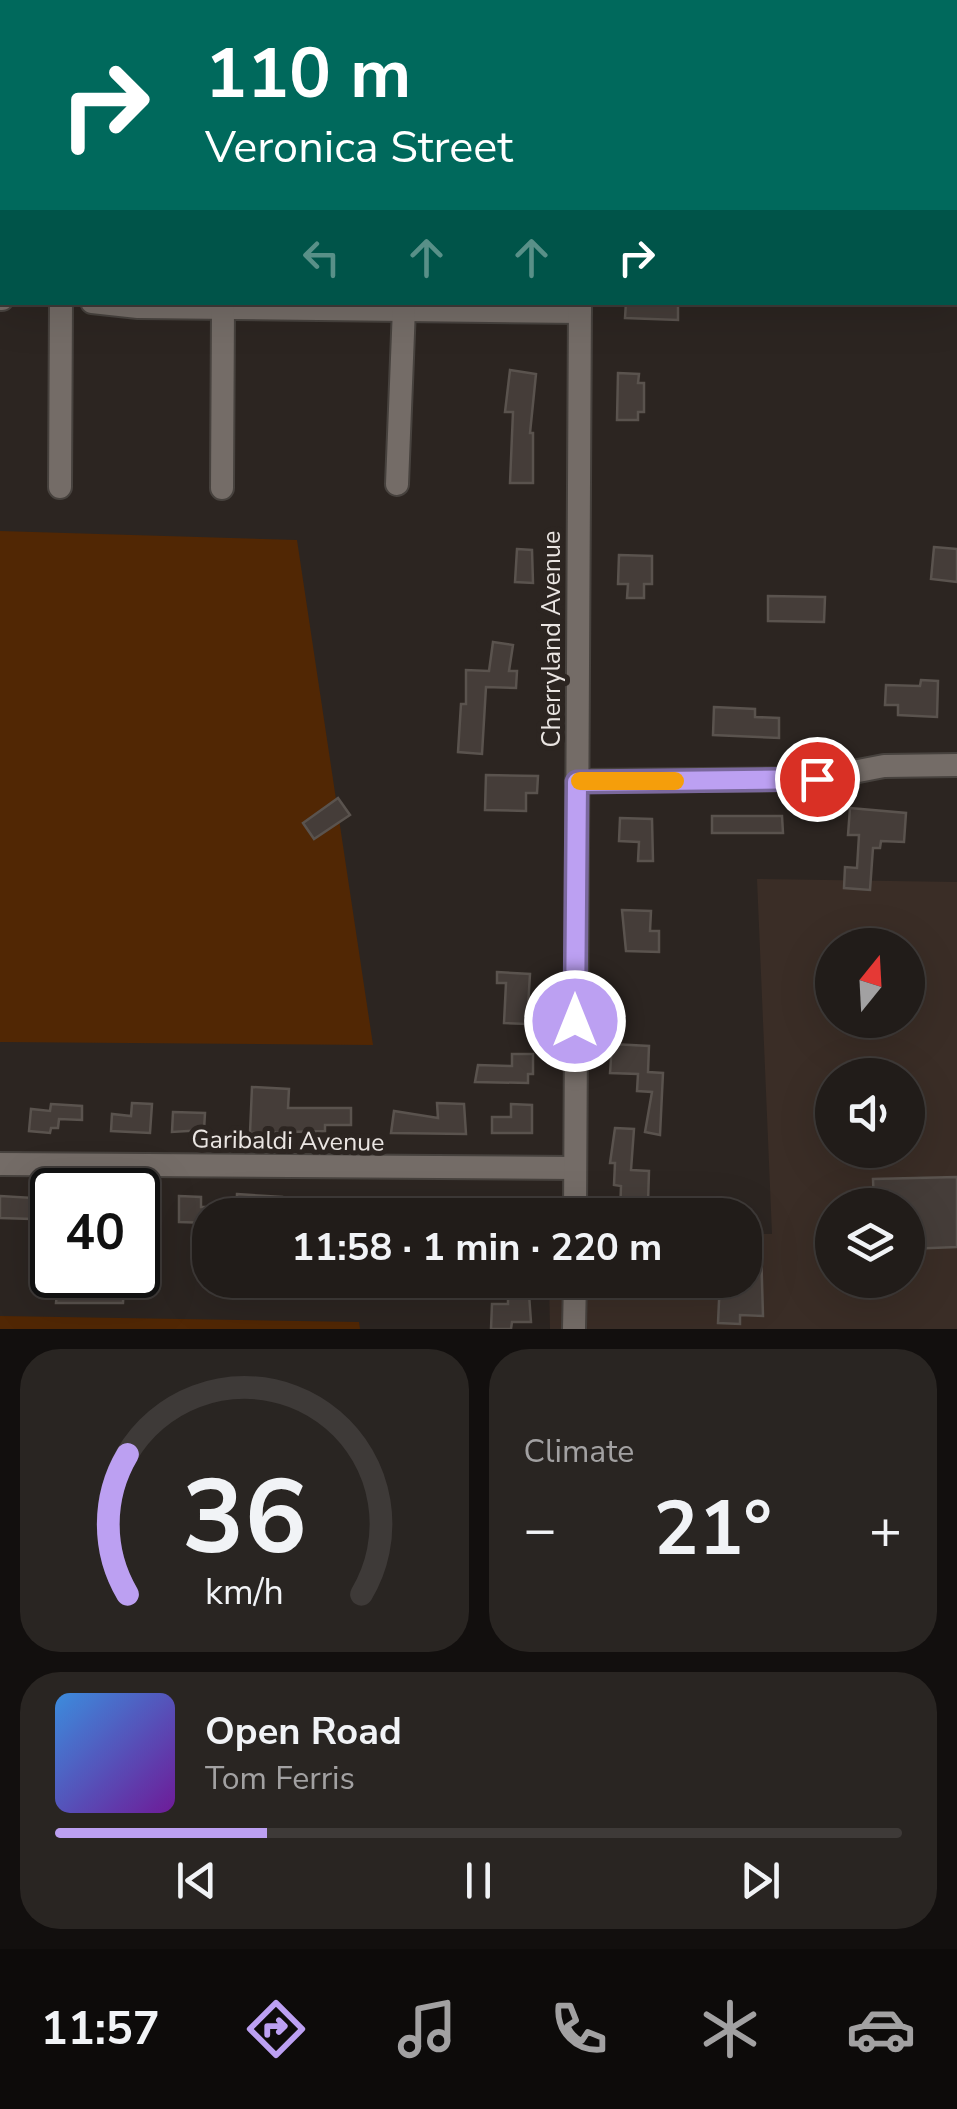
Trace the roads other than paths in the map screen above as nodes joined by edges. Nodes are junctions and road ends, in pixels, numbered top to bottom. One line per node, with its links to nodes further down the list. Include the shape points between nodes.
1 (62, 305): 7 (street)
2 (120, 305): 3 (street)
3 (224, 307): 5 (street); 8 (street)
4 (580, 307): 5 (street); 10 (street, Cherryland Avenue)
5 (404, 308): 6 (street)
6 (397, 484)
7 (60, 487)
8 (222, 488)
9 (957, 764): 10 (street, via 884,766 817,779)
10 (577, 782): 12 (street, Cherryland Avenue)
11 (0, 1164): 12 (street, Garibaldi Avenue)
12 (575, 1168): 13 (street, Cherryland Avenue)
13 (575, 1198)
14 (574, 1298): 15 (street)
15 (574, 1329)

